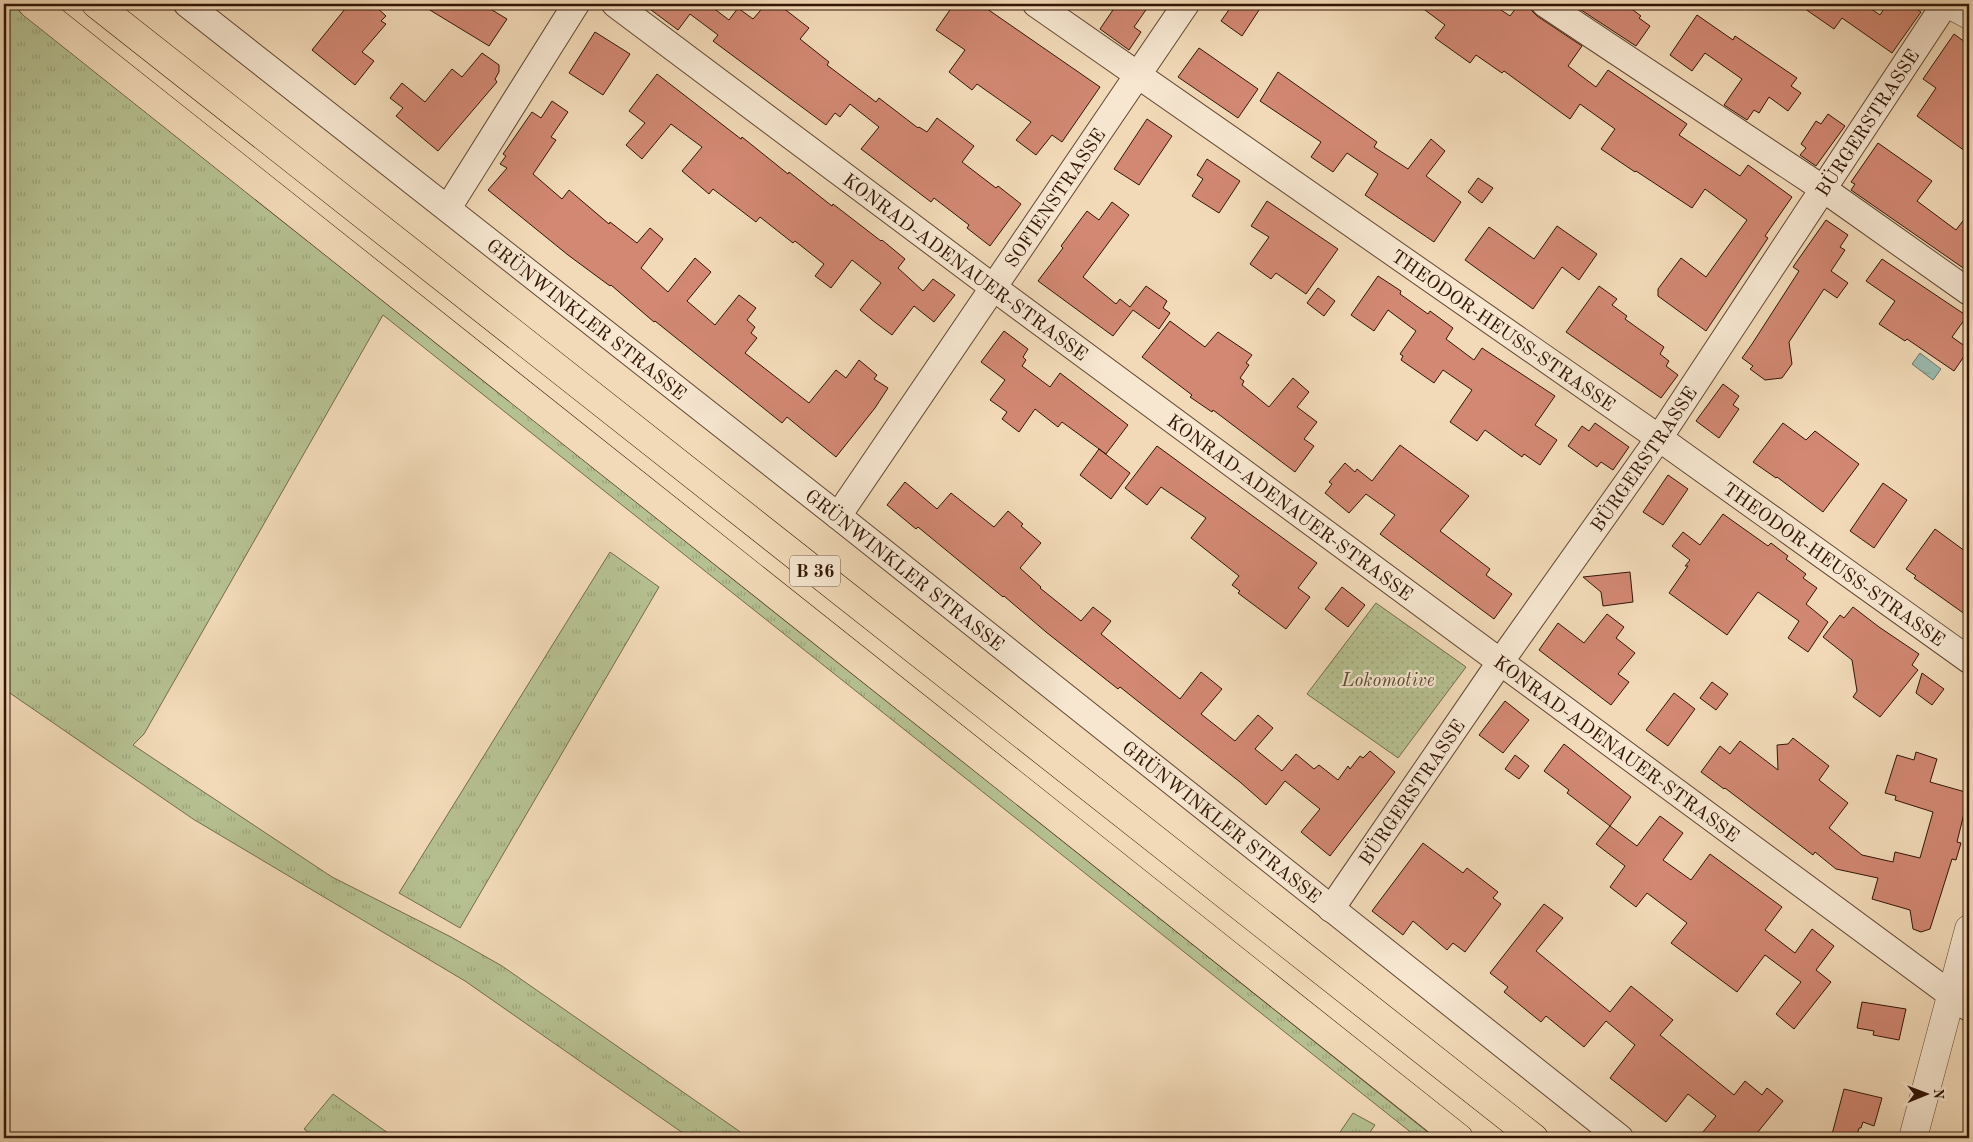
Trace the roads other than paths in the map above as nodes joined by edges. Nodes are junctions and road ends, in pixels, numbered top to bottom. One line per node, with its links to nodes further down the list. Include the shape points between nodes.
1 (32, 4): 24 (main road, B 36)
2 (96, 4): 25 (main road, B 36)
3 (186, 4): 14 (street, GRÜNWINKLER STRASSE)
4 (576, 4): 14 (street)
5 (614, 4): 15 (street, KONRAD-ADENAUER-STRASSE)
6 (1036, 4): 12 (street, THEODOR-HEUSS-STRASSE)
7 (1186, 4): 12 (street, SOFIENSTRASSE)
8 (1545, 4): 13 (street)
9 (1945, 4): 13 (street, BÜRGERSTRASSE)
10 (1949, 4): 11 (street)
11 (1969, 15)
12 (1139, 74): 15 (street, SOFIENSTRASSE); 17 (street, THEODOR-HEUSS-STRASSE)
13 (1822, 188): 16 (street); 17 (street, BÜRGERSTRASSE)
14 (448, 208): 18 (street, GRÜNWINKLER STRASSE)
15 (994, 288): 18 (street, SOFIENSTRASSE); 20 (street, KONRAD-ADENAUER-STRASSE)
16 (1969, 292)
17 (1659, 438): 19 (street, THEODOR-HEUSS-STRASSE); 20 (street, BÜRGERSTRASSE)
18 (838, 516): 21 (street, GRÜNWINKLER STRASSE)
19 (1969, 660)
20 (1501, 661): 21 (street, BÜRGERSTRASSE); 23 (street, KONRAD-ADENAUER-STRASSE)
21 (1331, 908): 26 (street, GRÜNWINKLER STRASSE)
22 (1969, 929): 23 (street)
23 (1960, 1001): 27 (street)
24 (1459, 1138)
25 (1534, 1138)
26 (1620, 1138)
27 (1913, 1138)

